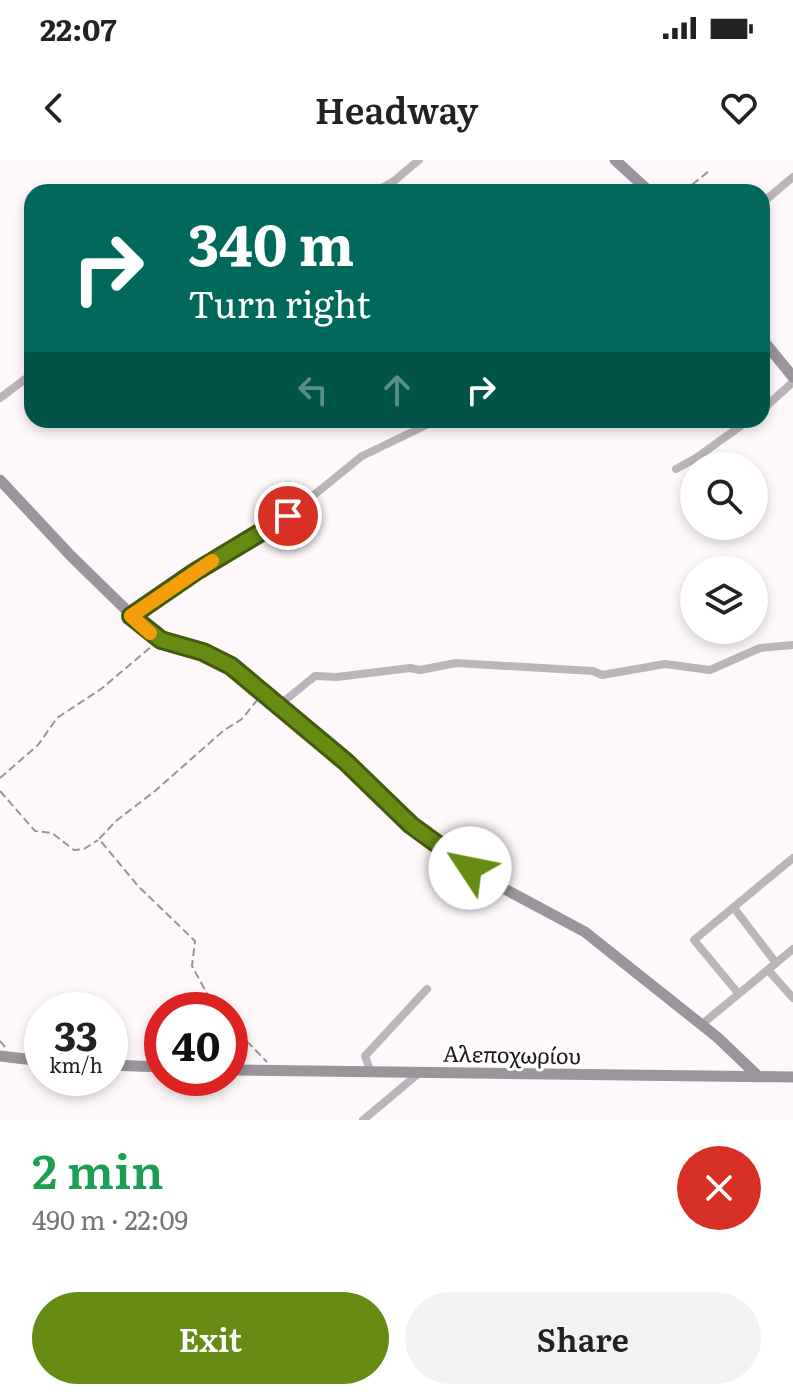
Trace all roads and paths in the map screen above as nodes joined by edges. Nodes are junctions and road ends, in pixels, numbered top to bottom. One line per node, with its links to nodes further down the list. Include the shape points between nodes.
1 (419, 160): 5 (street)
2 (615, 160): 6 (street)
3 (709, 171): 7 (path)
4 (793, 177): 8 (street)
5 (389, 184)
6 (641, 184)
7 (693, 184)
8 (770, 196)
9 (770, 349): 10 (street)
10 (793, 377): 13 (street)
11 (24, 380): 12 (street)
12 (0, 398)
13 (770, 401)
14 (420, 428): 19 (street, via 362,456 278,523)
15 (737, 428): 16 (street)
16 (676, 469)
17 (0, 480): 18 (street)
18 (4, 494): 19 (street)
19 (131, 616): 20 (street)
20 (159, 639): 22 (street, via 220,660); 24 (path, via 123,672 57,718 38,745)
21 (793, 645): 23 (street, via 760,648 701,670 665,664 602,675 456,663 315,676)
22 (264, 693): 23 (street); 26 (path, via 248,713)
23 (278, 706): 36 (street, via 438,846 510,893 585,932)
24 (0, 778)
25 (0, 791): 26 (path, via 35,831 52,833 74,850)
26 (99, 839): 33 (path, via 195,941 192,966)
27 (793, 858): 28 (street)
28 (734, 908): 30 (street); 34 (street, via 694,940)
29 (793, 949): 30 (street)
30 (776, 963): 31 (street)
31 (768, 970): 34 (street); 35 (street)
32 (427, 989): 42 (street, via 365,1056)
33 (206, 992)
34 (738, 993): 36 (street)
35 (793, 998)
36 (701, 1025): 44 (street)
37 (248, 1041): 41 (path, via 263,1056)
38 (0, 1056): 39 (street)
39 (24, 1059)
40 (248, 1070): 41 (street, Αλεποχωρίου)
41 (268, 1071): 42 (street, Αλεποχωρίου)
42 (371, 1073): 43 (street, Αλεποχωρίου)
43 (418, 1074): 44 (street, Αλεποχωρίου); 46 (street)
44 (758, 1076): 45 (street, Αλεποχωρίου)
45 (793, 1077)
46 (363, 1120)

